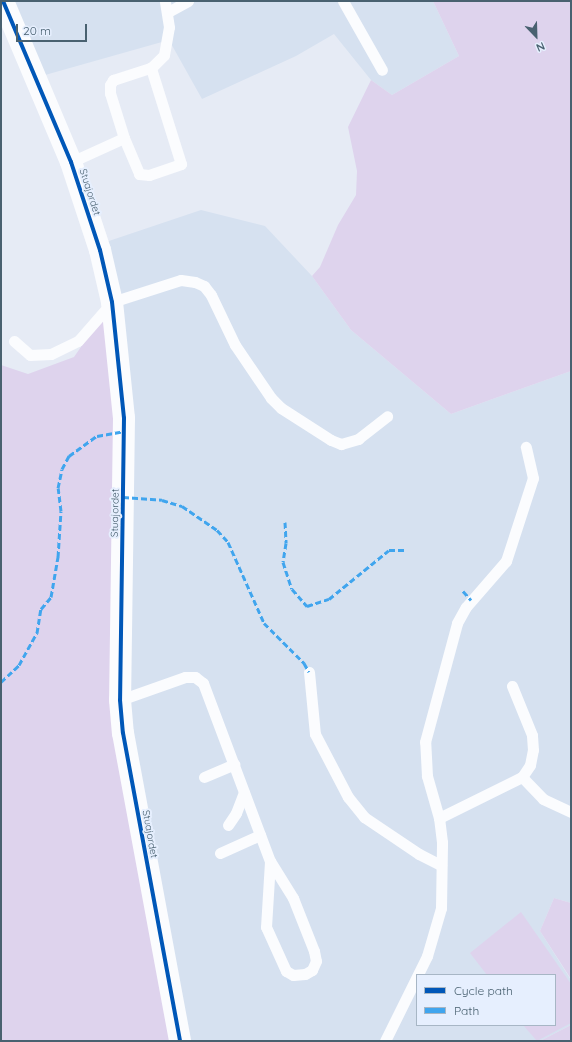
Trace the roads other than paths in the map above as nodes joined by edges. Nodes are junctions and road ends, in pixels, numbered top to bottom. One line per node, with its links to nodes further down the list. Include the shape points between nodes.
1 (3, 1): 8 (street, Stuajordet)
2 (188, 1): 4 (lane)
3 (343, 1): 6 (lane)
4 (166, 6): 5 (lane, via 169,27 164,55)
5 (152, 68): 7 (lane, via 113,80 110,85); 7 (lane, via 181,164 149,175 139,174)
6 (382, 70)
7 (124, 138): 8 (lane)
8 (71, 162): 9 (street, Stuajordet, via 100,250)
9 (112, 302): 10 (lane, via 78,341 65,349 52,354 30,355); 11 (lane, via 181,280 195,282 204,286 211,295 235,345 271,398 281,408 330,440 341,444 358,439); 15 (street, Stuajordet, via 124,418)
10 (14, 341)
11 (387, 416)
12 (526, 447): 21 (lane, via 533,478 513,539 502,567 466,607 457,623 425,742 427,776)
13 (309, 672): 26 (lane, via 315,734 348,797 364,817 419,854)
14 (512, 686): 18 (lane, via 532,736 530,765)
15 (120, 700): 16 (lane, via 185,676 195,677 203,683 208,692); 29 (street, Stuajordet, via 123,733)
16 (234, 764): 17 (lane); 19 (lane)
17 (204, 777)
18 (522, 777): 20 (lane, via 543,799); 21 (lane)
19 (244, 792): 22 (lane); 23 (lane)
20 (571, 812)
21 (439, 818): 26 (lane)
22 (228, 825)
23 (260, 835): 24 (lane); 25 (lane)
24 (220, 853)
25 (270, 861): 25 (lane, via 294,898 314,951 316,961 312,970 305,974 293,975 286,971 266,927)
26 (441, 865): 27 (lane, via 437,926)
27 (417, 974)
28 (416, 976): 30 (lane)
29 (180, 1041)
30 (384, 1041)

